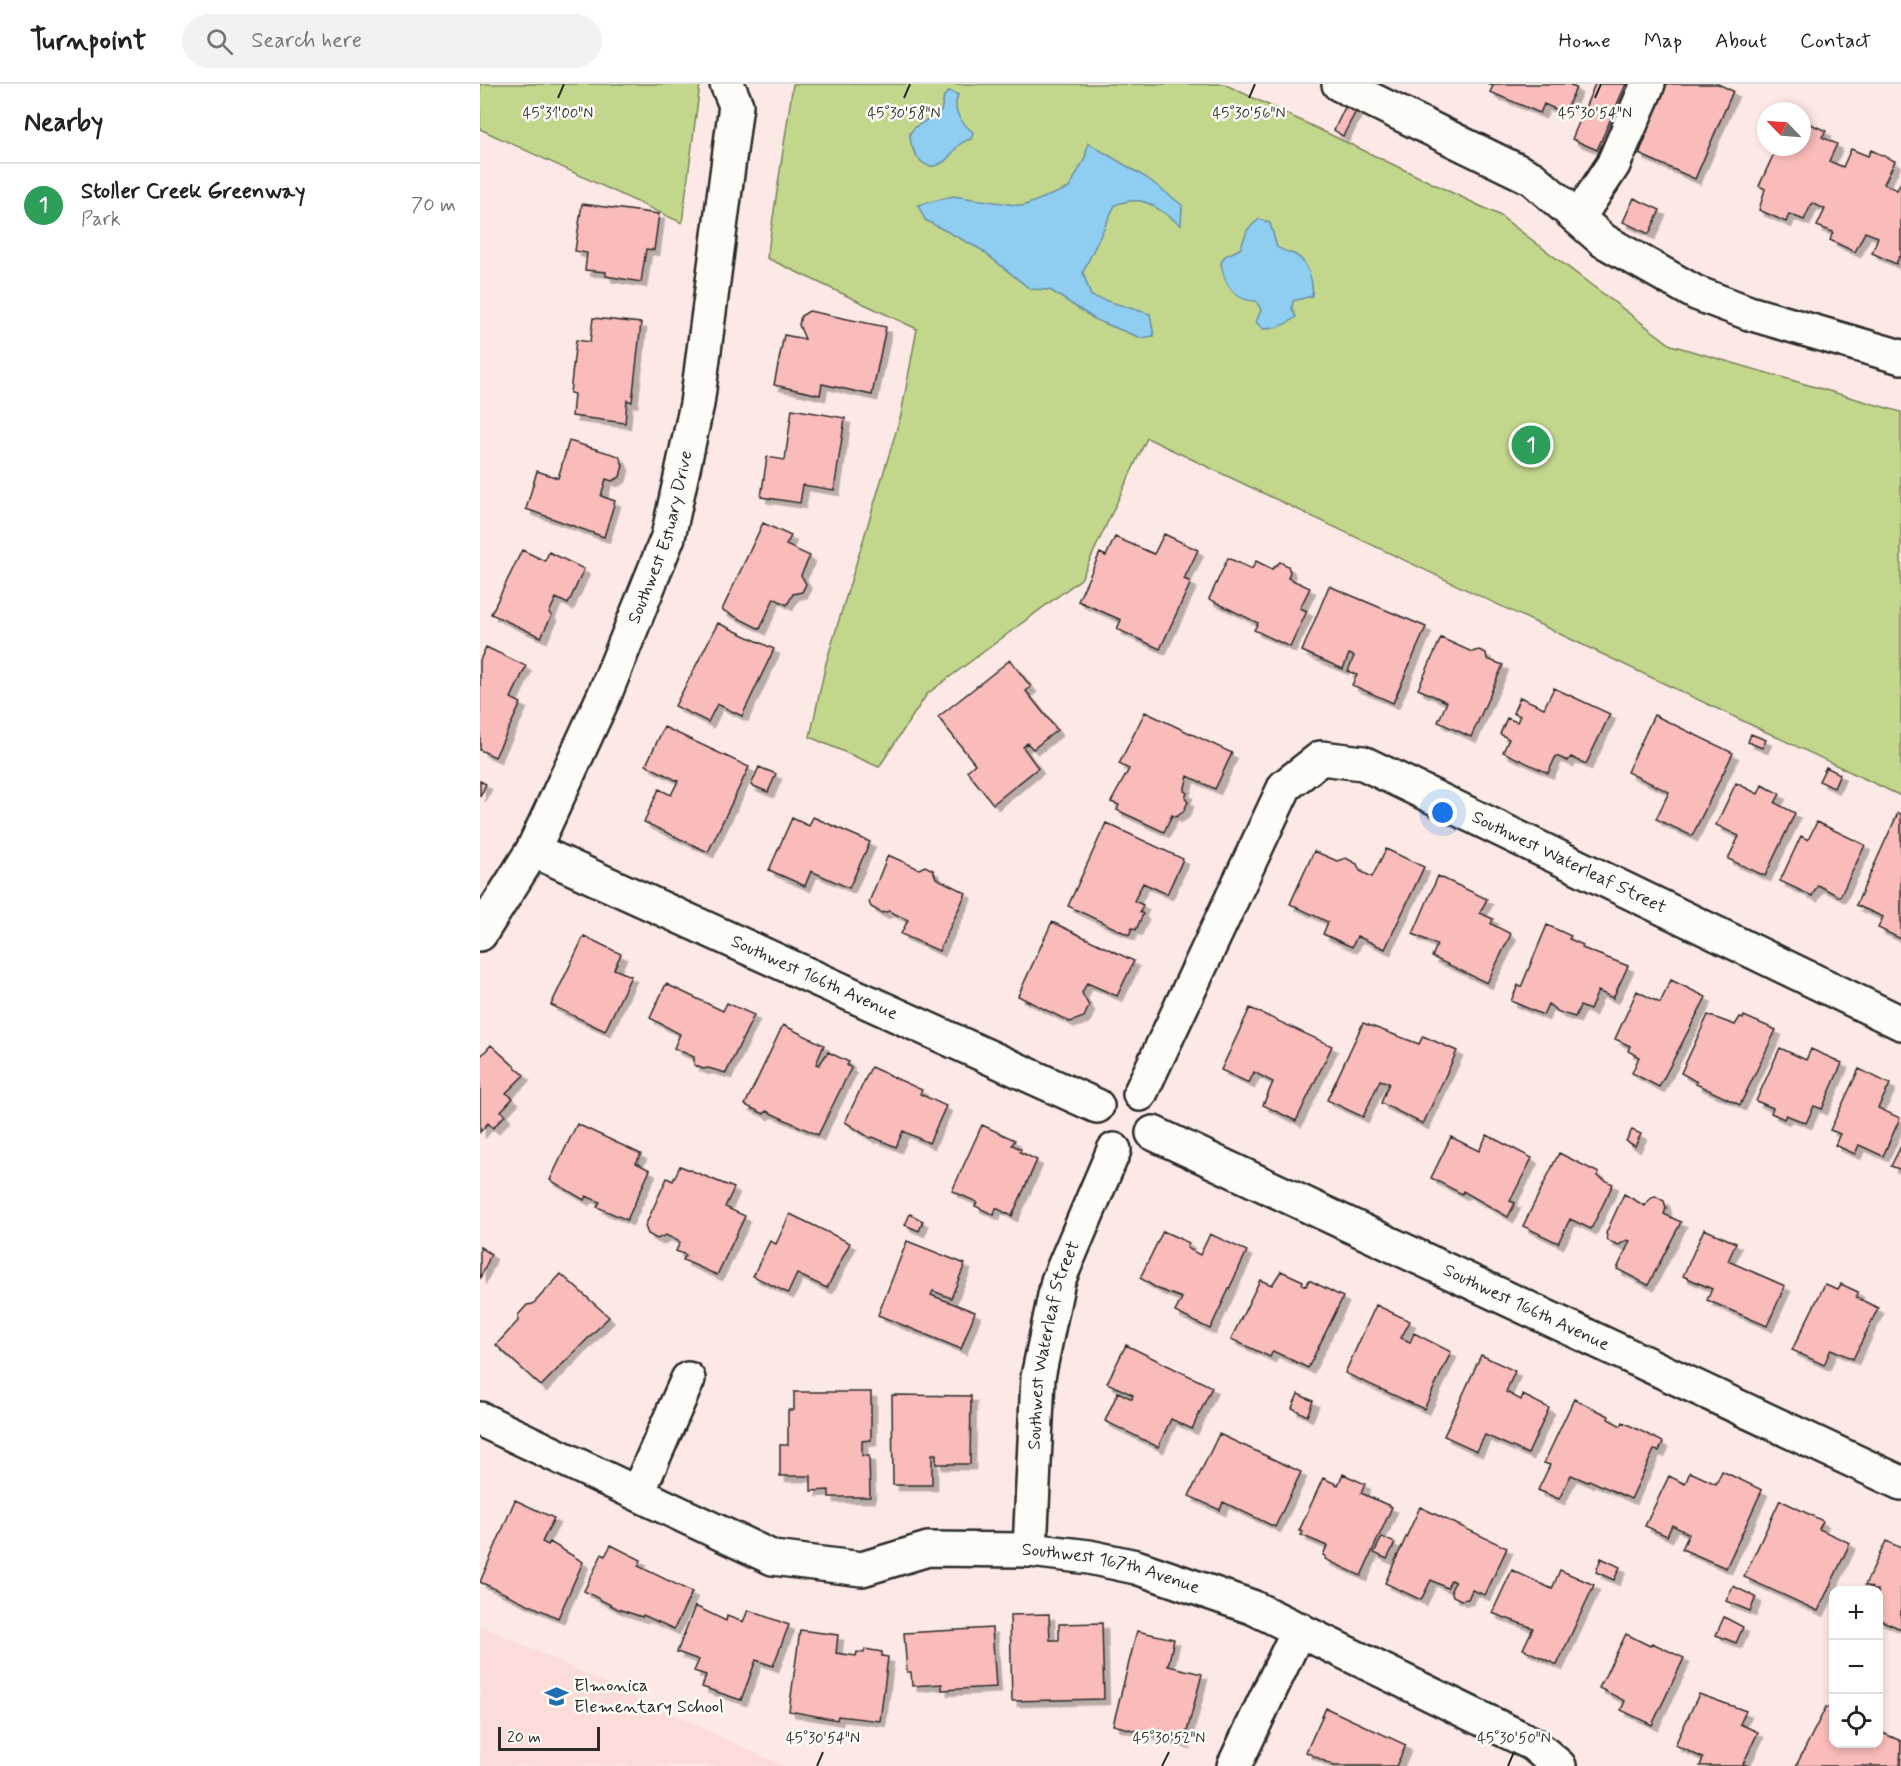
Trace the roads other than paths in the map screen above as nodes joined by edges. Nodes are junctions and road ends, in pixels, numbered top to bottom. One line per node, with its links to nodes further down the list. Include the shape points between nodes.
1 (1339, 84): 4 (street, via 1532,178)
2 (1648, 84): 4 (street, via 1613,165)
3 (740, 91): 6 (street, Southwest Estuary Drive, via 697,404 668,537 604,696)
4 (1578, 218): 5 (street, via 1604,241 1696,293 1749,313)
5 (1901, 357)
6 (533, 850): 7 (street, Southwest Estuary Drive); 10 (street, Southwest 166th Avenue)
7 (480, 934)
8 (1901, 1023): 9 (street, Southwest Waterleaf Street, via 1363,763 1321,758 1285,786)
9 (1140, 1094): 10 (street, via 1116,1091); 11 (street, via 1155,1113)
10 (1097, 1106): 12 (street, via 1095,1131 1101,1142)
11 (1153, 1133): 12 (street, via 1135,1150); 15 (street, Southwest 166th Avenue)
12 (1114, 1150): 17 (street, Southwest Waterleaf Street, via 1058,1281 1053,1302 1038,1377)
13 (688, 1379): 16 (street)
14 (480, 1419): 16 (street, Southwest 167th Avenue)
15 (1901, 1483)
16 (638, 1492): 17 (street, Southwest 167th Avenue, via 773,1558 862,1569 928,1549)
17 (1030, 1550): 18 (street, Southwest 167th Avenue, via 1136,1567 1252,1607)
18 (1299, 1629): 19 (street); 20 (street, Southwest 167th Avenue, via 1533,1744)
19 (1234, 1766)
20 (1559, 1766)

